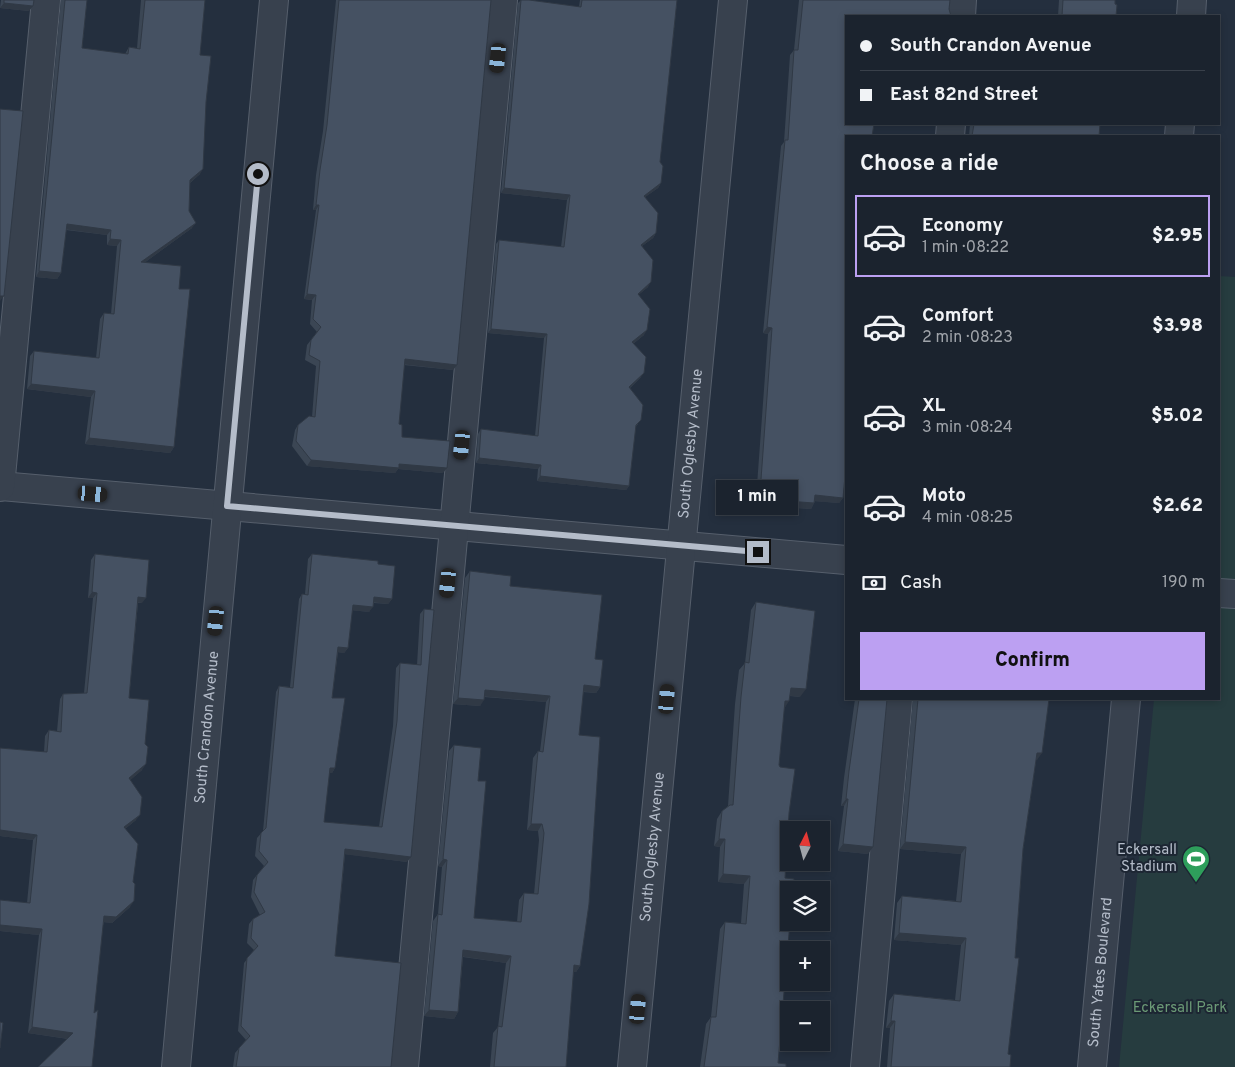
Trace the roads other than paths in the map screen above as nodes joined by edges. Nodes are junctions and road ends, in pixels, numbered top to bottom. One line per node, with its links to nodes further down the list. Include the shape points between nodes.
1 (46, 0): 9 (street)
2 (274, 0): 10 (street, South Crandon Avenue)
3 (503, 0): 11 (street)
4 (733, 0): 12 (street, South Oglesby Avenue)
5 (962, 0): 7 (street)
6 (1192, 0): 8 (street)
7 (961, 15)
8 (1191, 15)
9 (0, 486): 10 (street)
10 (227, 506): 11 (street); 18 (street, South Crandon Avenue)
11 (454, 526): 12 (street); 19 (street)
12 (681, 546): 13 (street); 20 (street, South Oglesby Avenue)
13 (845, 560)
14 (1220, 593): 15 (street)
15 (1235, 594)
16 (898, 700): 21 (street)
17 (1126, 700): 22 (street, South Yates Boulevard)
18 (176, 1067)
19 (404, 1067)
20 (632, 1067)
21 (865, 1067)
22 (1092, 1067)

